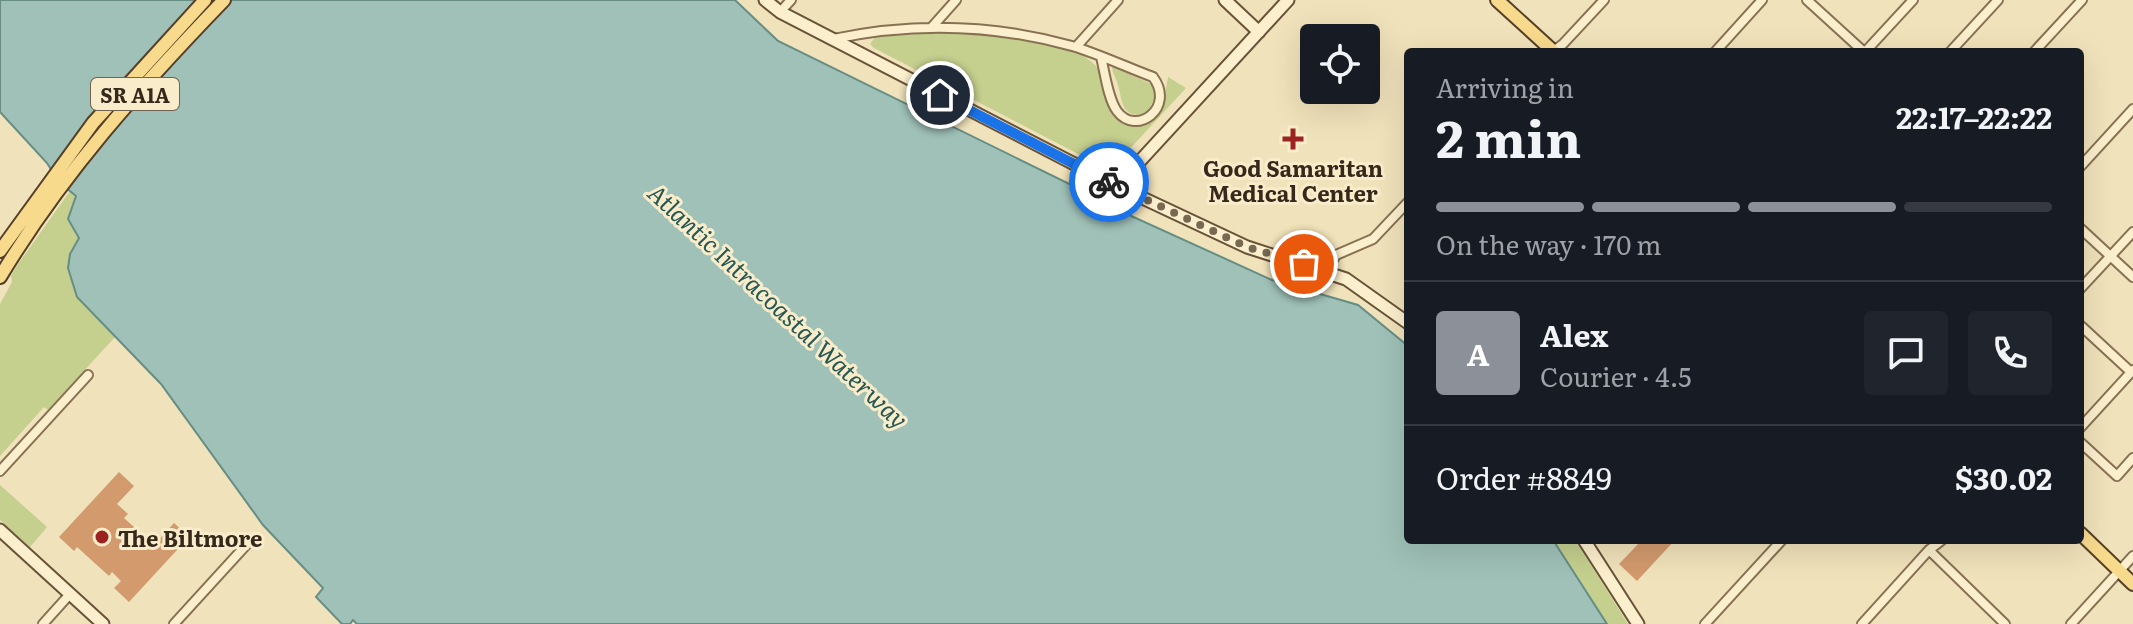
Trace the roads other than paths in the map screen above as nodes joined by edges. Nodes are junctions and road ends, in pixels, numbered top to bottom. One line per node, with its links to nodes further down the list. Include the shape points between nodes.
1 (205, 0): 32 (main road, SR A1A, via 108,104)
2 (224, 0): 32 (main road, SR A1A)
3 (765, 0): 16 (street)
4 (791, 0): 16 (street)
5 (956, 0): 17 (street)
6 (1118, 0): 20 (street)
7 (1225, 0): 18 (street)
8 (1288, 0): 18 (street)
9 (1497, 0): 21 (main road)
10 (1604, 0): 22 (street)
11 (1762, 0): 23 (street)
12 (1807, 0): 24 (street)
13 (1913, 0): 25 (street)
14 (1998, 0): 26 (street)
15 (2082, 0): 27 (street)
16 (780, 12): 19 (street)
17 (932, 27): 19 (street); 20 (street, via 1017,33)
18 (1259, 32): 31 (street)
19 (832, 39): 31 (street)
20 (1076, 47): 28 (street)
21 (1549, 48)
22 (1558, 48)
23 (1719, 48)
24 (1860, 48)
25 (1868, 48)
26 (1954, 48)
27 (2038, 48)
28 (1101, 57): 28 (street, via 1116,110 1135,121 1152,116 1161,96 1153,77)
29 (2133, 110): 30 (street)
30 (2084, 163)
31 (1117, 186): 38 (street, via 1247,247)
32 (49, 190): 36 (main road, SR A1A); 39 (main road, SR A1A)
33 (1404, 206): 38 (street, via 1373,239 1336,255)
34 (2084, 232): 37 (street)
35 (2133, 232): 37 (street)
36 (0, 251)
37 (2111, 256): 40 (street); 41 (street)
38 (1326, 271): 42 (street, via 1371,294)
39 (0, 277)
40 (2133, 277)
41 (2084, 285)
42 (1404, 320)
43 (2084, 329): 44 (street)
44 (2132, 371): 46 (street)
45 (88, 375): 49 (street)
46 (2084, 424)
47 (2084, 446): 48 (street, via 2117,476)
48 (2133, 458)
49 (0, 471)
50 (0, 530): 59 (street)
51 (2084, 537): 57 (main road)
52 (248, 543): 62 (street)
53 (1587, 544): 63 (street)
54 (1778, 544): 64 (street)
55 (1928, 545): 65 (street); 66 (street)
56 (2133, 556): 57 (street)
57 (2120, 571): 58 (main road); 67 (street)
58 (2133, 584)
59 (70, 594): 60 (street); 61 (street)
60 (43, 624)
61 (103, 624)
62 (174, 624)
63 (1638, 624)
64 (1705, 624)
65 (1862, 624)
66 (2005, 624)
67 (2071, 624)

